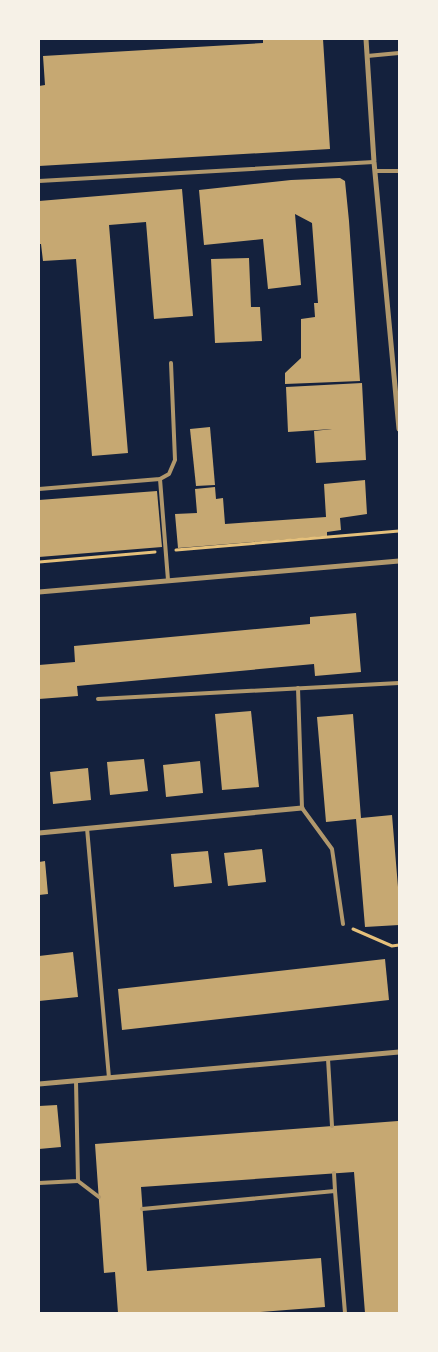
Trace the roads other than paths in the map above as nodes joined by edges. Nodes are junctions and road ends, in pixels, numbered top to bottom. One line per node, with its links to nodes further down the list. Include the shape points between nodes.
1 (366, 39): 3 (street)
2 (399, 53): 3 (lane)
3 (367, 56): 4 (street)
4 (374, 162): 6 (street); 7 (lane)
5 (399, 170): 6 (lane)
6 (375, 171): 9 (street)
7 (39, 181)
8 (171, 363): 10 (lane, via 176,460 169,474)
9 (399, 429)
10 (160, 479): 11 (lane); 13 (lane)
11 (39, 488)
12 (399, 560): 13 (street)
13 (168, 580): 14 (street)
14 (39, 592)
15 (399, 683): 16 (lane)
16 (298, 688): 17 (lane); 18 (lane)
17 (98, 698)
18 (302, 808): 19 (street); 21 (lane, via 332,849)
19 (87, 828): 20 (street); 24 (lane)
20 (39, 833)
21 (343, 924)
22 (399, 1052): 23 (street)
23 (328, 1059): 24 (street); 27 (lane)
24 (109, 1078): 25 (street)
25 (76, 1081): 26 (street); 29 (lane)
26 (39, 1084)
27 (332, 1126)
28 (334, 1173): 31 (lane)
29 (78, 1181): 30 (lane); 32 (lane)
30 (39, 1183)
31 (335, 1191): 33 (lane); 34 (lane)
32 (99, 1197)
33 (142, 1209)
34 (344, 1313)

